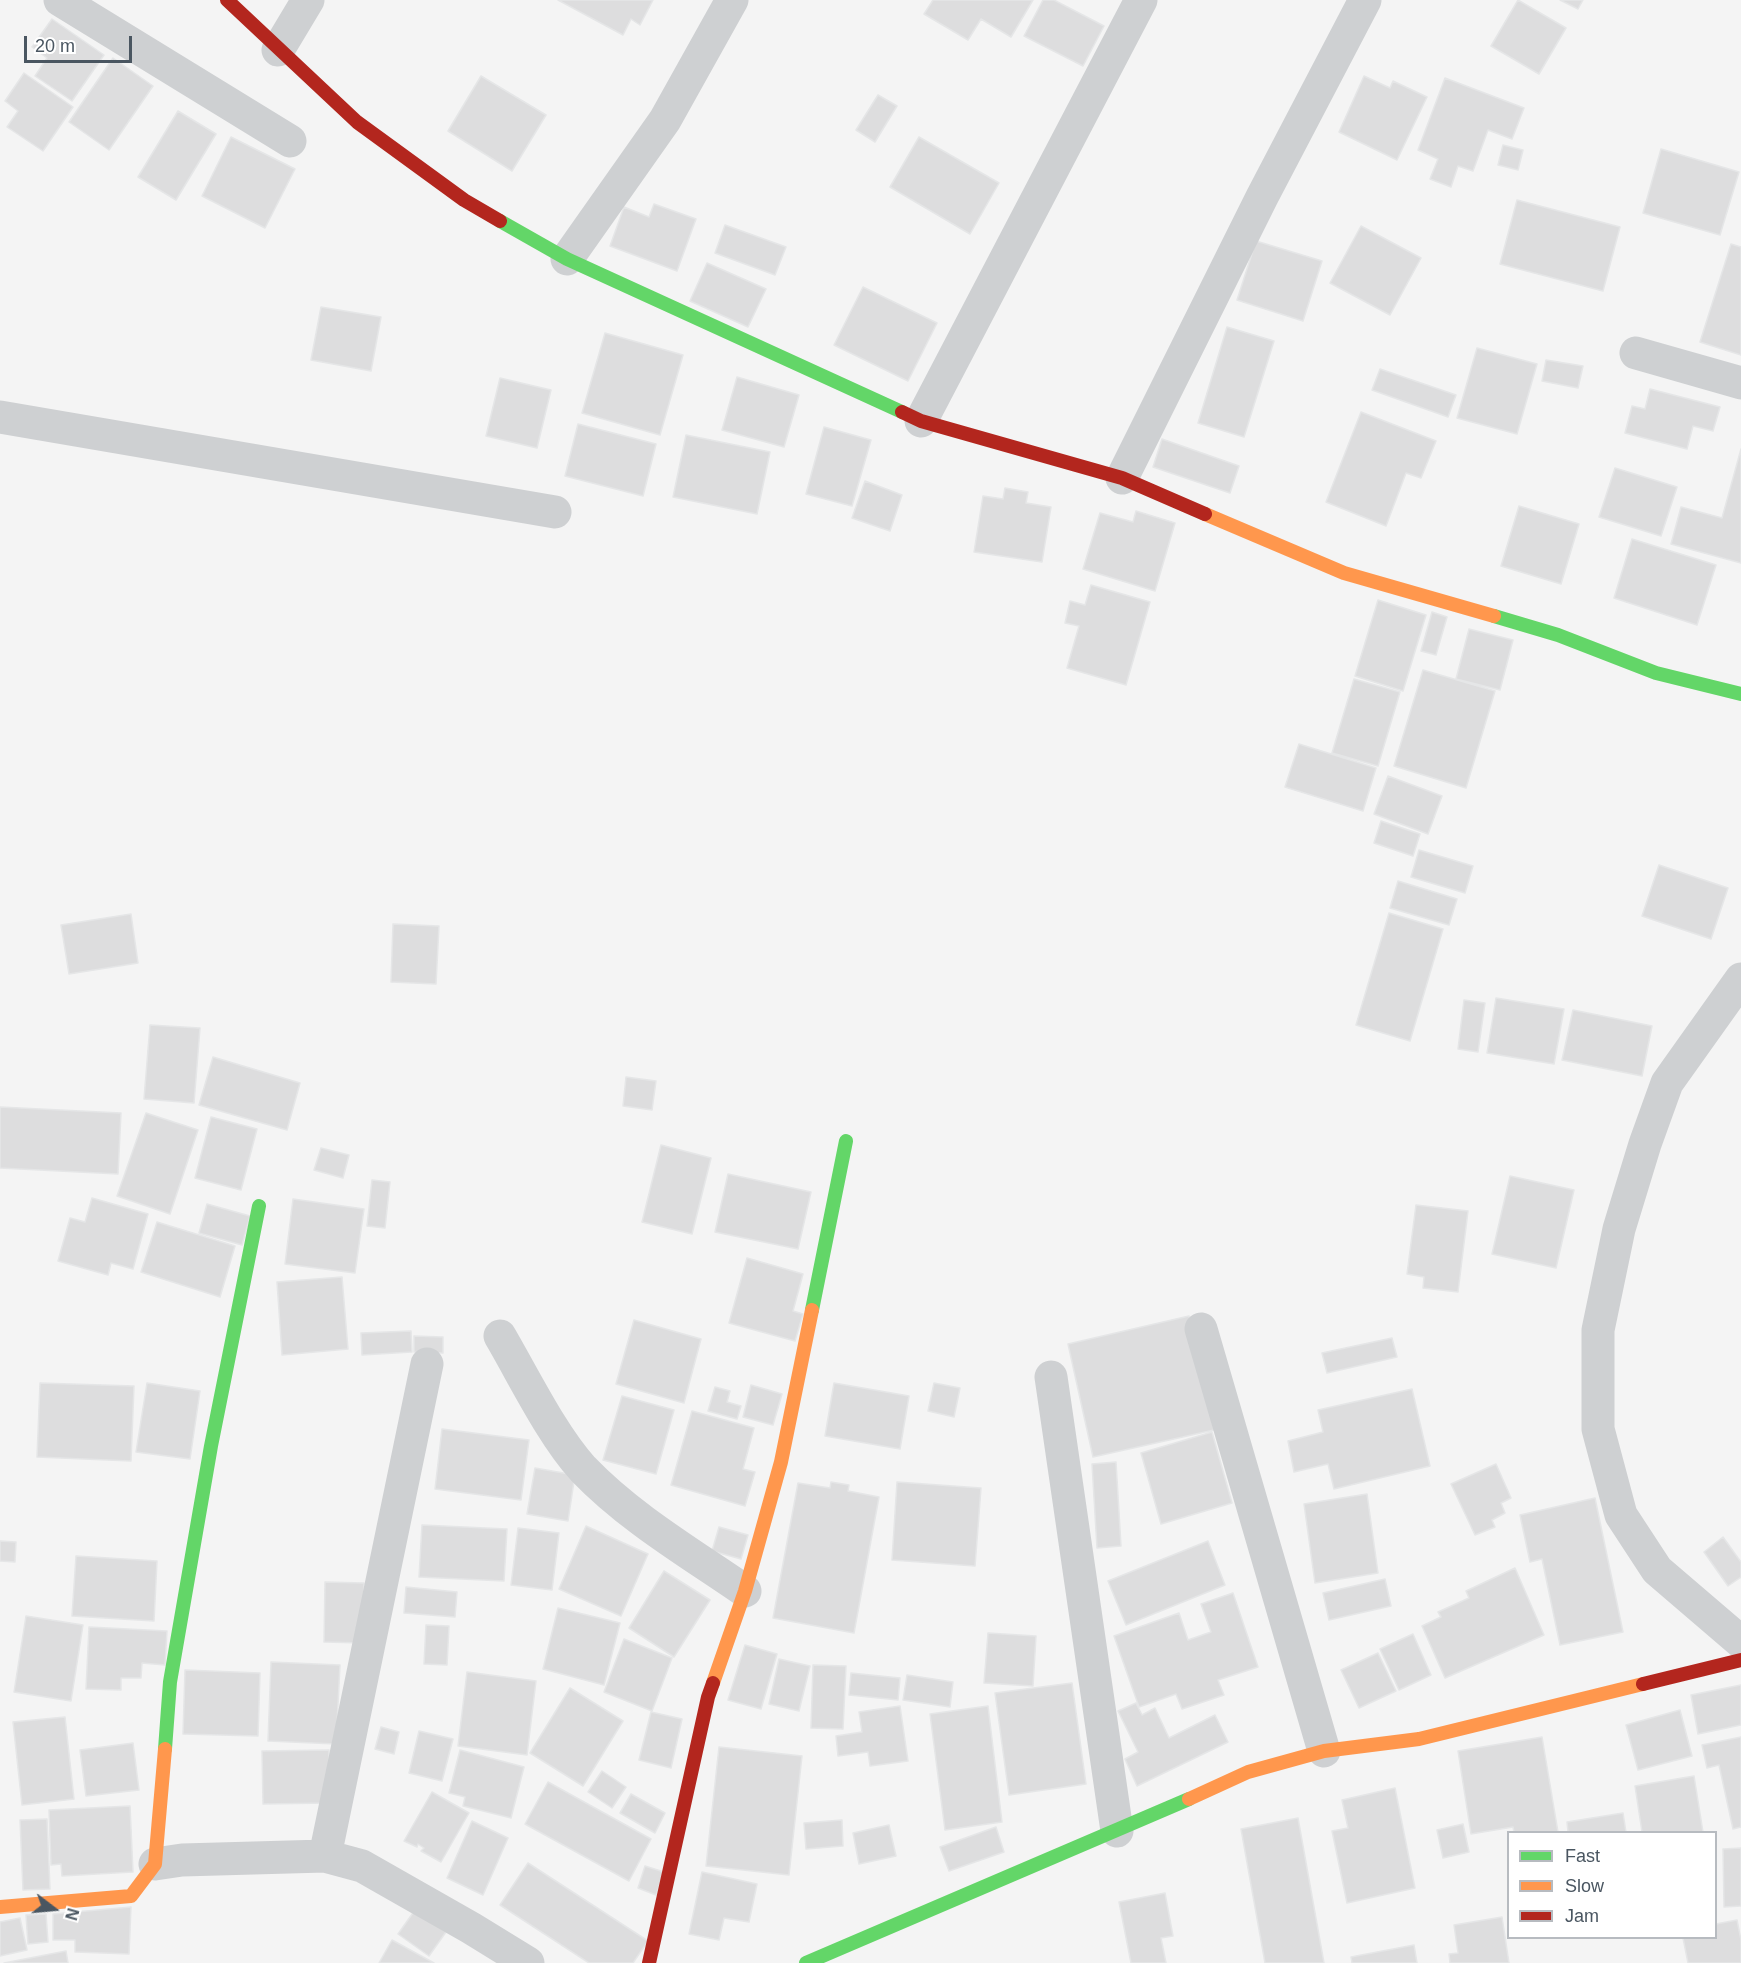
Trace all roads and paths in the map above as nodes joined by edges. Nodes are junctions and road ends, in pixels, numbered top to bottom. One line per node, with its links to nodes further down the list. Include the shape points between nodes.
1 (60, 0): 8 (street)
2 (226, 0): 7 (street)
3 (308, 0): 7 (street)
4 (732, 0): 9 (street, via 665,120)
5 (1141, 0): 13 (street)
6 (1365, 0): 14 (street)
7 (278, 50): 9 (street, via 357,122 464,200)
8 (290, 141)
9 (567, 259): 13 (street)
10 (1636, 353): 11 (street)
11 (1741, 383)
12 (0, 417): 15 (street)
13 (921, 421): 14 (street)
14 (1122, 478): 16 (street, via 1344,573 1558,635 1656,673)
15 (555, 512)
16 (1741, 694)
17 (1741, 979): 25 (street, via 1667,1083 1619,1229 1598,1330 1598,1429 1621,1515 1657,1570)
18 (846, 1141): 24 (street, via 781,1462)
19 (259, 1206): 30 (street, via 211,1446 170,1682)
20 (1201, 1329): 27 (street)
21 (500, 1336): 24 (street, via 557,1434 582,1467 618,1502)
22 (427, 1364): 29 (street)
23 (1051, 1377): 28 (street)
24 (745, 1592): 33 (street, via 708,1697)
25 (1741, 1642)
26 (1741, 1660): 27 (street, via 1419,1739)
27 (1324, 1751): 28 (street, via 1248,1772)
28 (1117, 1831): 34 (street)
29 (325, 1856): 30 (street); 32 (street, via 362,1866)
30 (155, 1864): 31 (street, via 131,1896)
31 (0, 1907)
32 (528, 1963)
33 (649, 1963)
34 (806, 1963)

